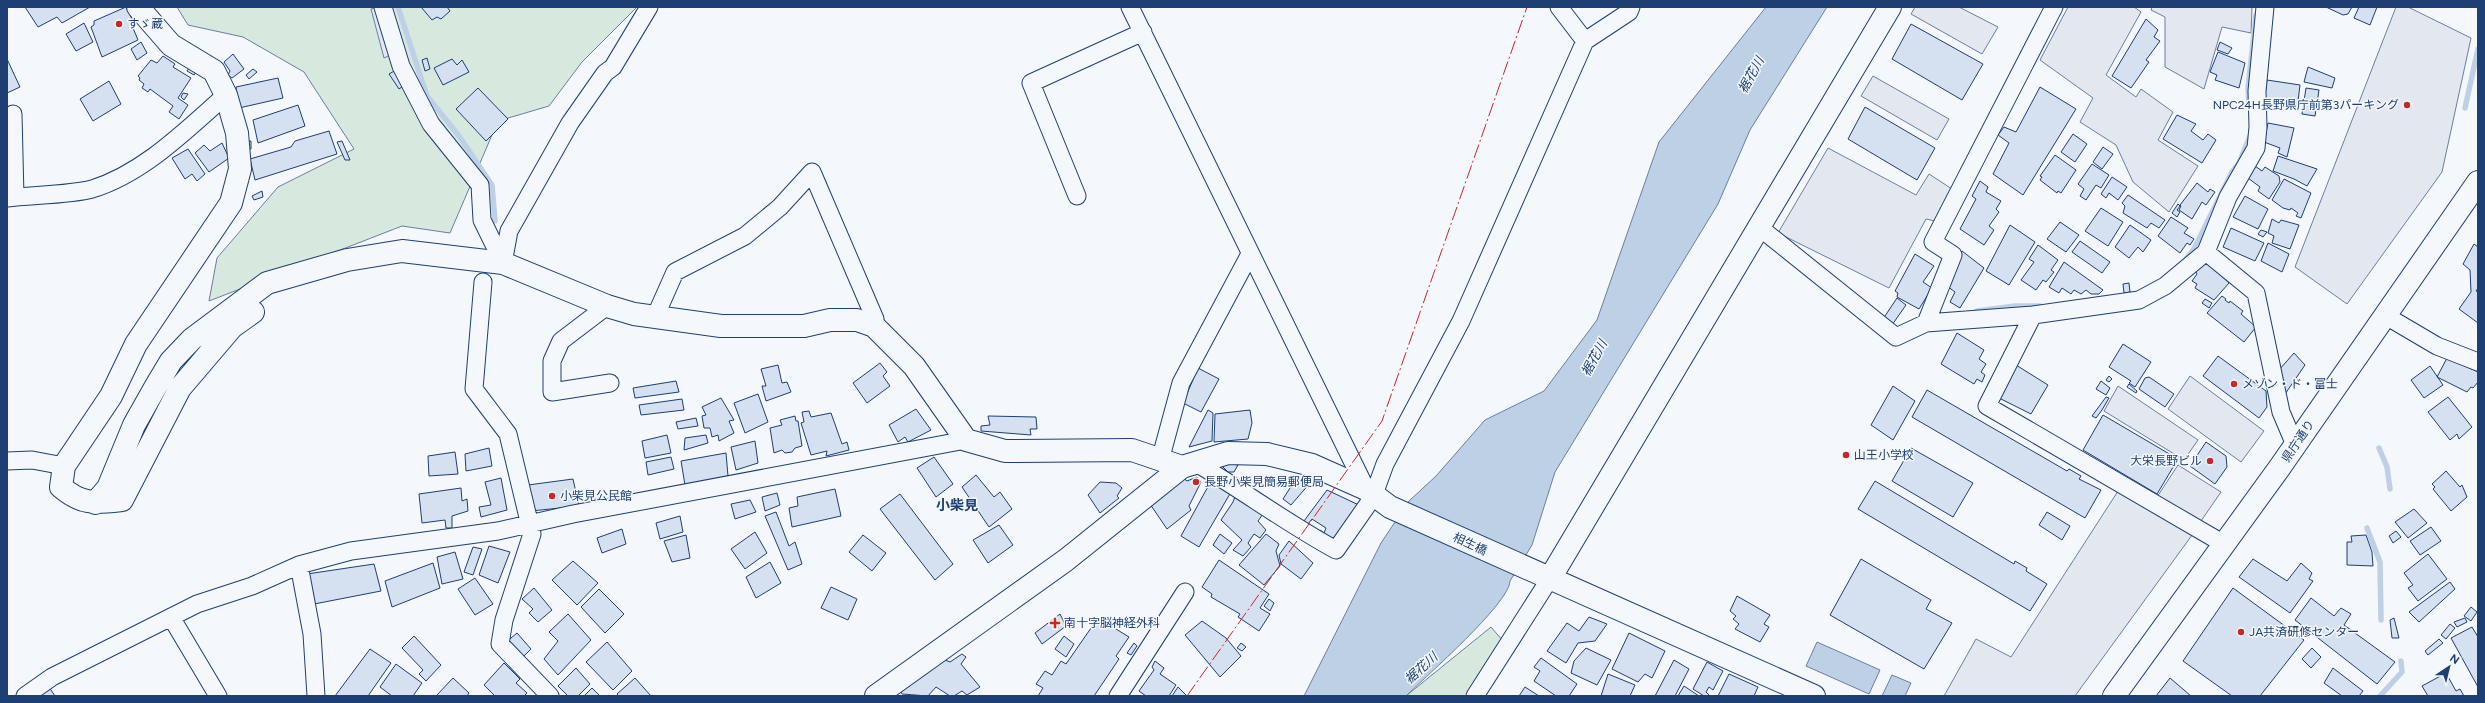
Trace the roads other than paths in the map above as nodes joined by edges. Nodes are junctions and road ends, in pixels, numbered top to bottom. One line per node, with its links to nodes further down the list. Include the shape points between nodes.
1 (138, 7): 12 (main road, via 171,44 214,72)
2 (649, 7): 20 (street, via 613,67 605,73 570,123 509,231)
3 (1130, 7): 10 (street)
4 (1560, 7): 11 (street)
5 (1631, 7): 11 (street, via 1629,12)
6 (1890, 7): 17 (main road)
7 (2054, 7): 26 (street, via 1933,242 1953,255)
8 (2265, 7): 18 (street, via 2257,91 2256,148 2228,197)
9 (383, 8): 20 (street, via 401,66 431,124 480,185 482,220)
10 (1143, 32): 15 (street, via 1031,83); 19 (street)
11 (1585, 41): 35 (street, via 1461,321 1386,464)
12 (226, 96): 16 (street, via 152,158 92,189); 34 (main road, via 237,133 240,169 231,203 136,344 111,396)
13 (13, 114): 16 (street)
14 (2478, 182): 24 (main road, 県庁通り)
15 (1077, 196)
16 (11, 198)
17 (1759, 227): 26 (street, via 1896,337); 39 (main road)
18 (2206, 252): 23 (street, via 2165,286 2139,300); 31 (street, via 2256,293 2281,412)
19 (1250, 254): 33 (street, via 1181,383 1162,453); 35 (street)
20 (503, 263): 22 (main road); 34 (main road, via 402,251 347,260 308,273 232,327 180,388 122,500 96,503 75,498 61,487)
21 (483, 282): 36 (street, via 474,389 508,434)
22 (607, 306): 25 (main road); 29 (street, via 561,342 552,361 552,392)
23 (2033, 315): 26 (street); 37 (street, via 1987,406)
24 (2386, 316): 28 (street, via 2437,346); 31 (main road, 県庁通り)
25 (655, 317): 27 (main road, via 721,326 804,326 837,320 856,320); 27 (street, via 675,272 745,236 780,207 812,172 875,319)
26 (1926, 323)
27 (874, 326): 30 (main road, via 914,366)
28 (2478, 362)
29 (610, 383)
30 (966, 440): 33 (main road, via 1005,451 1132,450); 36 (street, via 573,514)
31 (2295, 445): 37 (main road, 県庁通り)
32 (7, 461): 34 (street, via 32,460)
33 (1182, 463): 35 (main road, 相生橋, via 1228,453 1267,454 1312,465); 35 (street, via 1248,493 1305,533 1336,550); 42 (main road, via 1066,560)
34 (64, 466)
35 (1376, 498): 39 (main road, 相生橋)
36 (531, 525): 38 (street, via 351,551); 46 (street, via 532,534 504,620 500,644)
37 (2224, 544): 50 (main road, 県庁通り)
38 (299, 565): 41 (street, via 252,586 197,604); 45 (street, via 312,634)
39 (1541, 576): 48 (street); 49 (main road, 相生橋)
40 (1185, 592): 47 (street)
41 (171, 617): 43 (street, via 52,677); 44 (street)
42 (885, 693)
43 (25, 696)
44 (218, 696)
45 (316, 696)
46 (550, 696)
47 (1118, 696)
48 (1475, 696)
49 (1814, 696)
50 (2114, 696)

